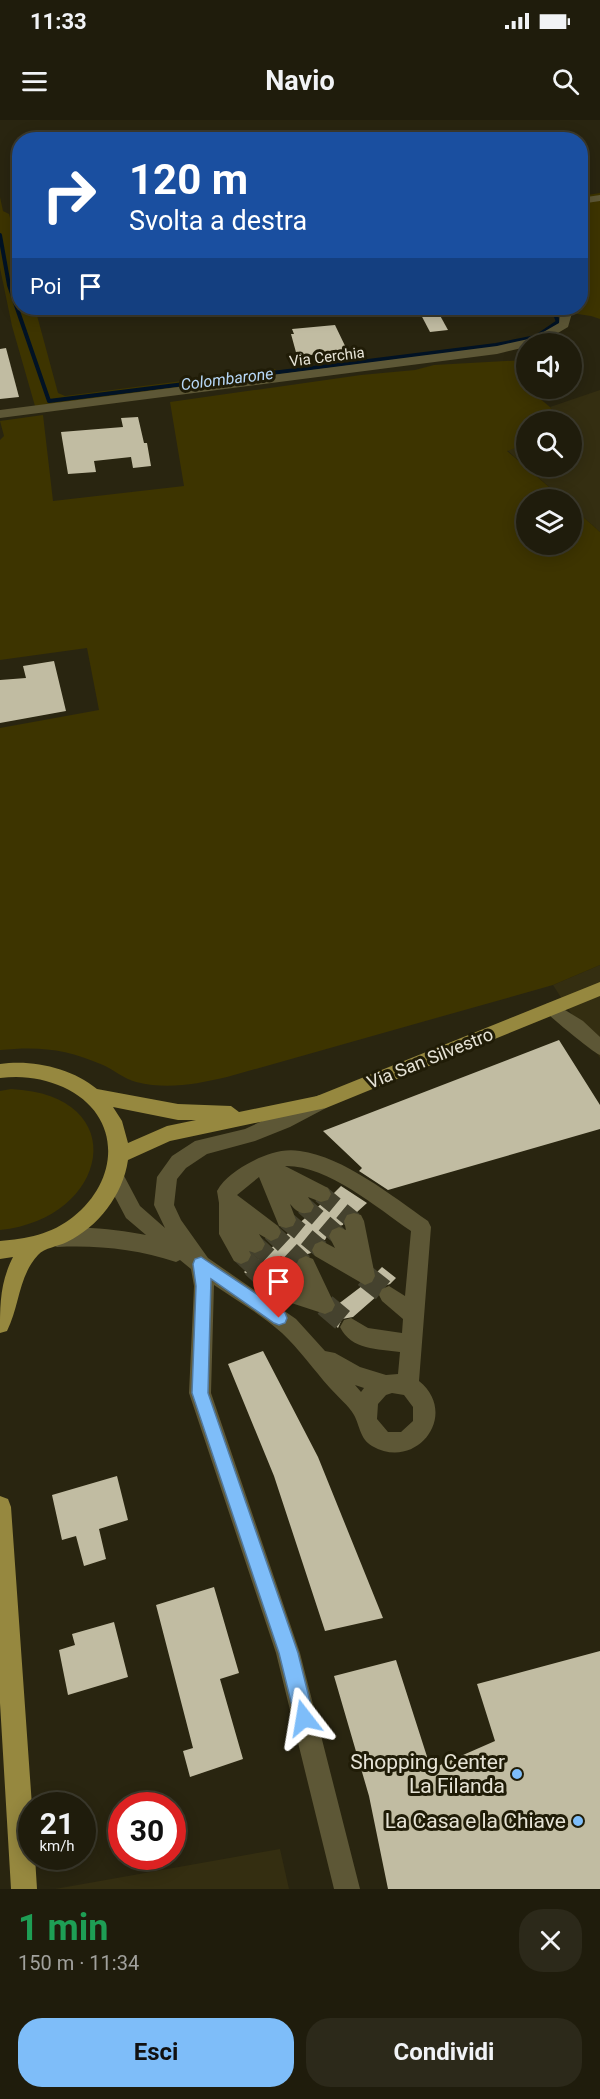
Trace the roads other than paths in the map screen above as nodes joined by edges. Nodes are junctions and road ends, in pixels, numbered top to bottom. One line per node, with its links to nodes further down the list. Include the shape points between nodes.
1 (566, 315): 2 (street, Via Cerchia, via 564,325 537,340 497,350)
2 (0, 414)
3 (600, 989): 4 (main road, Via San Silvestro)
4 (552, 1009): 5 (street); 8 (main road, Via San Silvestro)
5 (600, 1048)
6 (0, 1071): 7 (main road, via 41,1071 75,1082)
7 (95, 1096): 9 (main road, Via San Silvestro, via 178,1112); 10 (main road, via 110,1114)
8 (319, 1103): 9 (main road, Via San Silvestro); 23 (street, via 248,1136 202,1147 179,1162 167,1177 164,1205)
9 (257, 1115): 10 (main road, Via San Silvestro, via 166,1134)
10 (120, 1155): 12 (main road)
11 (264, 1165): 13 (street); 14 (street, via 241,1177 227,1191); 15 (street); 19 (street); 27 (street, via 287,1157 320,1165 421,1227)
12 (115, 1178): 18 (main road, via 96,1208); 23 (street, via 133,1212)
13 (321, 1194)
14 (227, 1198): 19 (street); 19 (street, via 229,1234)
15 (304, 1206)
16 (354, 1221): 24 (street)
17 (339, 1236): 24 (street)
18 (57, 1238): 20 (main road); 23 (street, via 104,1236 142,1242)
19 (263, 1238)
20 (31, 1248): 21 (main road); 28 (main road, via 12,1276)
21 (0, 1250)
22 (322, 1250): 24 (street)
23 (201, 1264): 31 (street, via 269,1310); 37 (street, via 204,1286 200,1393 288,1653)
24 (364, 1276)
25 (389, 1295): 27 (street)
26 (325, 1305): 26 (street, via 292,1278)
27 (414, 1315): 30 (street)
28 (0, 1324)
29 (351, 1327): 30 (street, via 363,1337)
30 (412, 1344): 33 (street)
31 (313, 1351): 32 (street, via 354,1375); 34 (street)
32 (386, 1385): 33 (street); 34 (street, via 370,1395)
33 (408, 1387): 34 (street, via 417,1393 425,1408 424,1425 414,1437 399,1442 382,1438 369,1427)
34 (364, 1411)
35 (0, 1507): 36 (main road)
36 (24, 1889)
37 (347, 1889)

